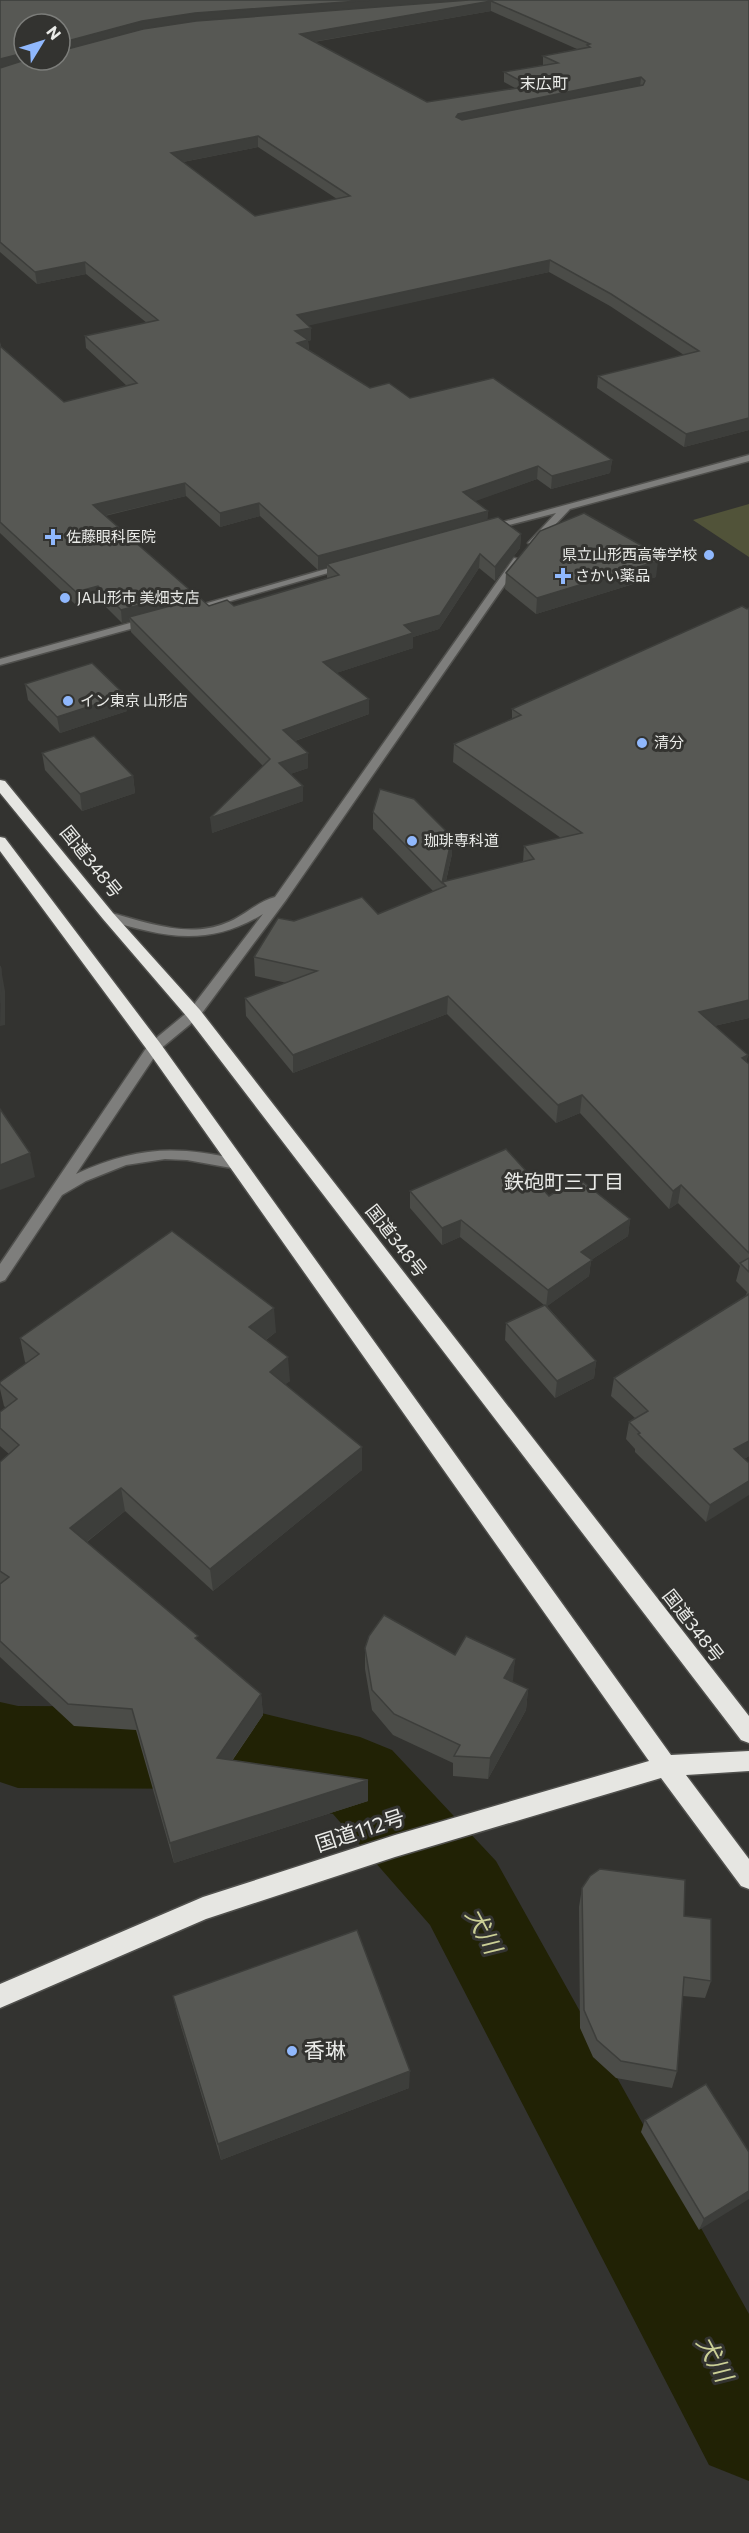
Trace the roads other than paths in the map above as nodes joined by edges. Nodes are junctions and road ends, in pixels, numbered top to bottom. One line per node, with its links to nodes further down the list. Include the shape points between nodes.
1 (749, 458): 2 (street)
2 (567, 507): 3 (street); 10 (street, via 516,562)
3 (472, 532)
4 (361, 563): 5 (street)
5 (177, 613)
6 (156, 619): 7 (street)
7 (0, 662)
8 (0, 784): 11 (highway, 国道348号)
9 (0, 840): 13 (highway)
10 (282, 897): 11 (street, via 229,927 208,933 154,931); 12 (street)
11 (108, 916): 12 (highway, 国道348号)
12 (194, 1014): 13 (street); 17 (highway, 国道348号)
13 (154, 1047): 14 (highway); 15 (street)
14 (237, 1164): 15 (street, via 199,1154 143,1156 88,1173); 19 (highway)
15 (53, 1193): 16 (street)
16 (0, 1276)
17 (749, 1733)
18 (749, 1761): 19 (highway, 国道112号)
19 (666, 1766): 20 (highway); 21 (highway, 国道112号, via 203,1908)
20 (749, 1878)
21 (0, 1996)

